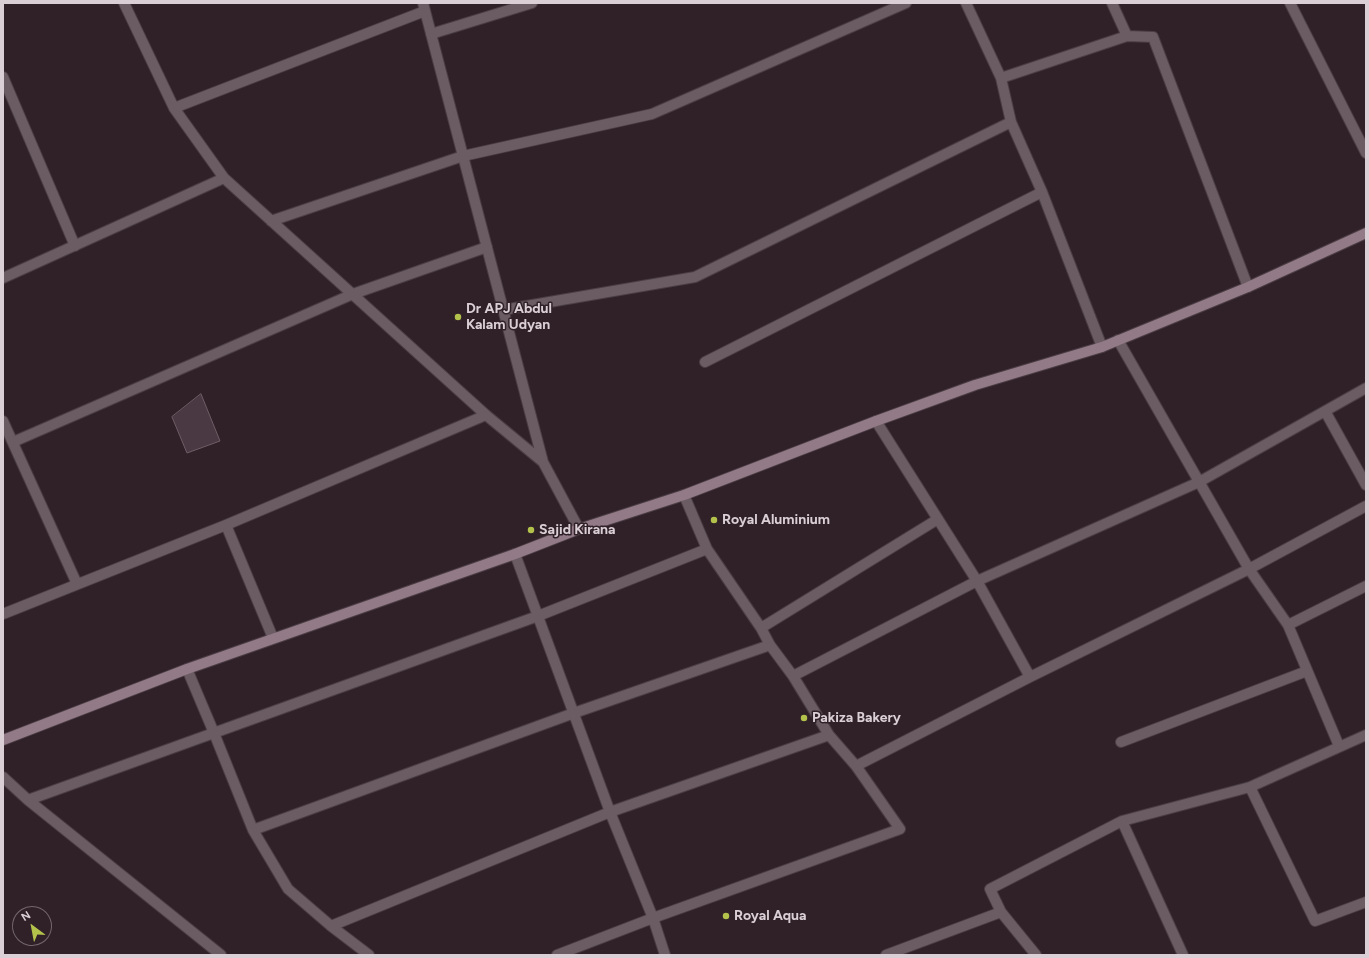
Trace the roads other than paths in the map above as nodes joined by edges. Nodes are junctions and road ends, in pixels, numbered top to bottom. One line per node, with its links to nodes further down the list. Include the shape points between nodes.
1 (124, 3): 12 (street)
2 (532, 3): 8 (street)
3 (906, 3): 15 (street, via 652,114)
4 (966, 3): 11 (street)
5 (1112, 3): 9 (street)
6 (1290, 3): 14 (street)
7 (424, 7): 8 (street); 12 (street)
8 (431, 34): 15 (street)
9 (1127, 36): 11 (street); 23 (street, via 1152,37)
10 (3, 77): 20 (street)
11 (1001, 78): 13 (street)
12 (174, 108): 16 (street)
13 (1011, 122): 17 (street); 25 (street, via 695,277)
14 (1366, 153)
15 (463, 156): 18 (street); 21 (street)
16 (224, 178): 18 (street); 20 (street)
17 (1042, 192): 27 (street); 28 (street)
18 (271, 221): 24 (street)
19 (1366, 233): 23 (main road)
20 (75, 246): 22 (street)
21 (487, 247): 24 (street); 25 (street)
22 (3, 278)
23 (1248, 287): 26 (main road)
24 (353, 294): 31 (street); 34 (street)
25 (503, 310): 35 (street)
26 (1118, 340): 27 (main road); 36 (street)
27 (1102, 347): 32 (main road, via 976,385)
28 (705, 362)
29 (1366, 388): 30 (street)
30 (1325, 411): 36 (street); 37 (street)
31 (486, 415): 35 (street); 41 (street)
32 (876, 421): 38 (main road); 40 (street)
33 (3, 422): 34 (street)
34 (13, 442): 47 (street)
35 (543, 462): 42 (street)
36 (1199, 482): 45 (street); 46 (street)
37 (1366, 485)
38 (684, 495): 42 (main road); 43 (street)
39 (1366, 506): 45 (street)
40 (938, 519): 46 (street); 52 (street)
41 (226, 525): 47 (street); 53 (street)
42 (579, 529): 44 (main road)
43 (707, 550): 50 (street); 52 (street)
44 (515, 554): 50 (street); 53 (main road)
45 (1249, 569): 51 (street); 58 (street)
46 (977, 581): 57 (street); 58 (street)
47 (77, 584): 49 (street)
48 (1366, 586): 51 (street)
49 (3, 614)
50 (538, 616): 59 (street); 60 (street)
51 (1288, 625): 56 (street)
52 (761, 628): 54 (street)
53 (273, 638): 55 (main road)
54 (770, 645): 57 (street); 59 (street)
55 (187, 669): 60 (street); 63 (main road)
56 (1307, 671): 64 (street); 65 (street)
57 (793, 676): 61 (street)
58 (1030, 677): 66 (street)
59 (574, 713): 70 (street); 72 (street)
60 (214, 733): 69 (street); 72 (street)
61 (829, 735): 66 (street); 70 (street)
62 (1366, 735): 65 (street)
63 (3, 740)
64 (1121, 742)
65 (1339, 746): 68 (street)
66 (856, 766): 75 (street, via 900,829)
67 (3, 778): 69 (street)
68 (1250, 788): 71 (street); 73 (street, via 1315,920)
69 (28, 800): 77 (street)
70 (610, 812): 75 (street); 76 (street)
71 (1122, 821): 74 (street, via 990,889); 83 (street)
72 (253, 830): 76 (street, via 288,888)
73 (1366, 902)
74 (1001, 912): 81 (street); 82 (street)
75 (653, 918): 79 (street); 80 (street)
76 (331, 926): 78 (street)
77 (221, 955)
78 (369, 955)
79 (558, 955)
80 (665, 955)
81 (886, 955)
82 (1036, 955)
83 (1183, 955)

